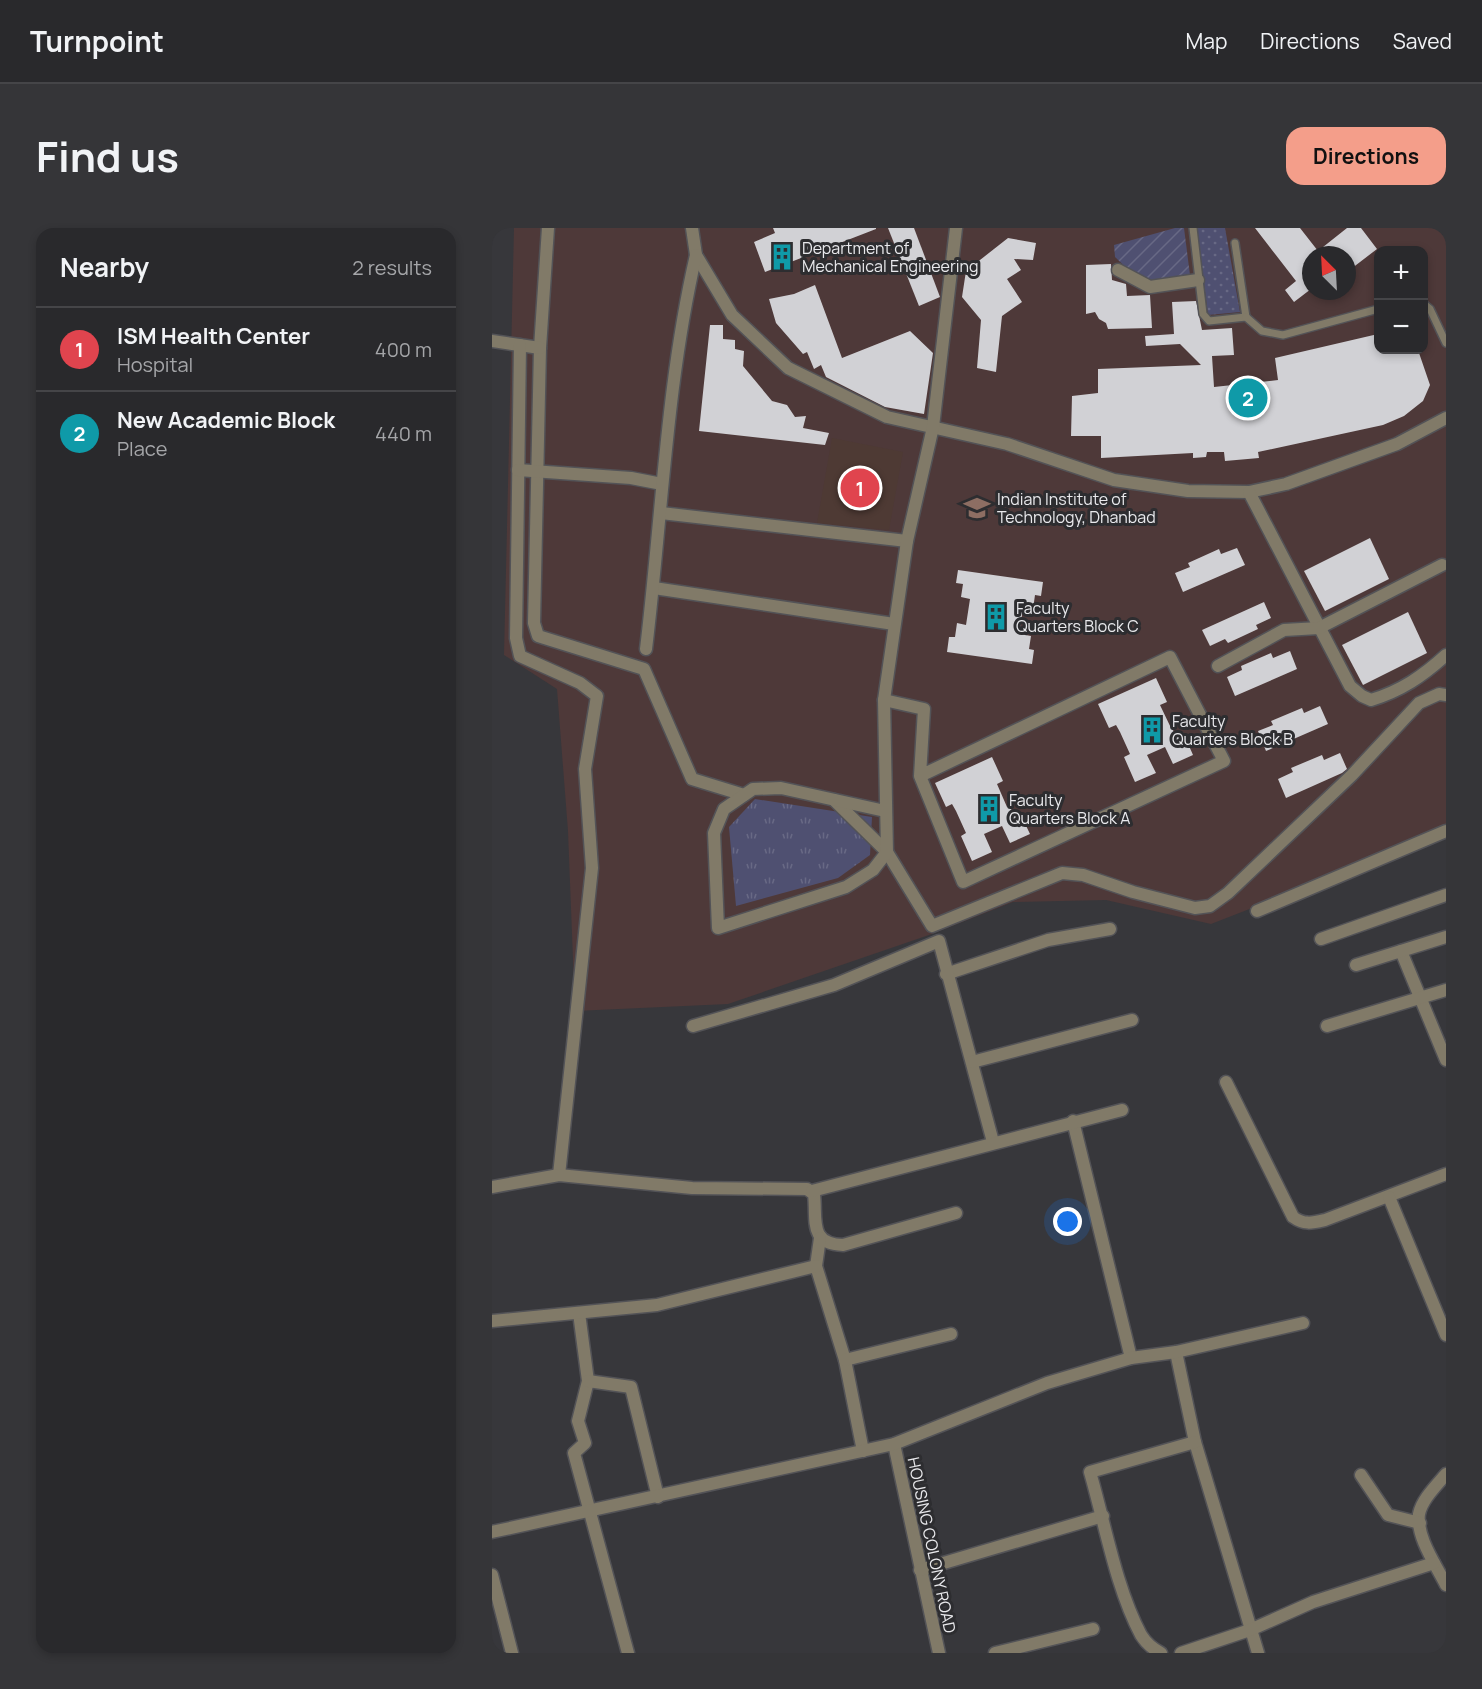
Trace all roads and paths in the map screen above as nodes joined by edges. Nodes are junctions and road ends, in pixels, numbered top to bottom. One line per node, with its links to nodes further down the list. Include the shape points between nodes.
1 (548, 228): 15 (street)
2 (692, 228): 6 (street)
3 (956, 228): 17 (street)
4 (1193, 228): 8 (lane)
5 (1235, 243): 11 (lane)
6 (696, 255): 17 (street, via 732,315 788,368 887,417); 20 (street, via 682,314)
7 (1118, 270): 8 (street, via 1150,287)
8 (1198, 280): 11 (lane, via 1203,314 1209,321)
9 (1428, 307): 13 (lane)
10 (1374, 310): 11 (lane, via 1283,335 1263,331)
11 (1246, 317)
12 (492, 341): 14 (street)
13 (1446, 343)
14 (520, 345): 15 (street); 18 (street)
15 (540, 348): 19 (street)
16 (1446, 418): 21 (street, via 1397,444 1286,484)
17 (933, 427): 21 (street, via 1007,444 1114,480 1188,491); 23 (street)
18 (518, 470): 19 (street); 59 (street, via 516,638 520,656 580,683 597,696 585,769 591,868)
19 (537, 472): 20 (street, via 631,478); 34 (street, via 534,623 538,636 644,669 692,778)
20 (662, 484): 22 (street)
21 (1249, 492): 27 (street)
22 (661, 513): 23 (street); 25 (street)
23 (907, 541): 26 (street)
24 (1442, 565): 27 (street)
25 (654, 588): 26 (street); 28 (street)
26 (894, 624): 32 (street)
27 (1320, 628): 29 (street, via 1350,686 1371,699 1422,677); 30 (street, via 1284,630)
28 (646, 649)
29 (1446, 655)
30 (1218, 666)
31 (1446, 695): 38 (street, via 1419,703 1352,775 1210,906 1196,908 1083,875 1062,873 932,926)
32 (884, 700): 33 (street, via 924,709); 36 (street)
33 (920, 776): 33 (street, via 963,882 1224,761 1170,657)
34 (744, 795): 35 (street, via 753,789 781,788); 38 (street, via 724,809 714,833 718,928 846,887 873,870)
35 (833, 800): 36 (street); 38 (street)
36 (885, 811): 38 (street)
37 (1446, 831): 40 (street)
38 (887, 852)
39 (1446, 895): 43 (street)
40 (1257, 911)
41 (1110, 929): 46 (street, via 1048,940)
42 (1446, 938): 44 (street)
43 (1321, 939)
44 (1401, 951): 45 (street); 48 (street)
45 (1356, 965)
46 (946, 974): 50 (street, via 939,942 834,985); 53 (street)
47 (1446, 990): 48 (street)
48 (1419, 998): 51 (street); 52 (street)
49 (1132, 1020): 53 (street)
50 (693, 1026)
51 (1327, 1026)
52 (1446, 1060)
53 (972, 1062): 57 (street)
54 (1226, 1082): 62 (street, via 1293,1217 1299,1222 1325,1220)
55 (1122, 1110): 56 (street)
56 (1073, 1121): 57 (street); 72 (street)
57 (993, 1142): 61 (street)
58 (1446, 1174): 62 (street)
59 (559, 1175): 60 (street); 61 (street, via 692,1188)
60 (492, 1187)
61 (812, 1191): 64 (street, via 815,1228)
62 (1389, 1197): 70 (street)
63 (956, 1213): 64 (street, via 843,1245)
64 (820, 1238): 65 (street)
65 (816, 1266): 66 (street, via 657,1305); 73 (street)
66 (579, 1313): 67 (street); 74 (street)
67 (492, 1321)
68 (1303, 1323): 71 (street)
69 (951, 1335): 73 (street)
70 (1446, 1335)
71 (1176, 1352): 72 (street); 75 (street)
72 (1131, 1358): 76 (street, via 1047,1383)
73 (845, 1360): 77 (street)
74 (588, 1381): 80 (street, via 631,1387); 81 (street, via 578,1421 585,1443 574,1453)
75 (1195, 1442): 82 (street, via 1090,1472); 90 (street)
76 (894, 1444): 77 (street); 86 (street, HOUSING COLONY ROAD)
77 (863, 1451): 80 (street)
78 (1446, 1474): 83 (street, via 1426,1498 1419,1513)
79 (1361, 1475): 83 (street, via 1388,1515)
80 (658, 1497): 81 (street)
81 (589, 1512): 84 (street); 92 (street)
82 (1102, 1516): 86 (street); 95 (street, via 1121,1583 1142,1636 1153,1650)
83 (1420, 1523): 85 (street)
84 (492, 1532)
85 (1434, 1563): 88 (street); 90 (street, via 1313,1602)
86 (920, 1570): 93 (street, HOUSING COLONY ROAD)
87 (492, 1575): 91 (street)
88 (1446, 1585)
89 (1094, 1629): 94 (street)
90 (1250, 1630): 96 (street); 97 (street)
91 (512, 1653)
92 (628, 1653)
93 (939, 1653)
94 (995, 1653)
95 (1161, 1653)
96 (1181, 1653)
97 (1258, 1653)

